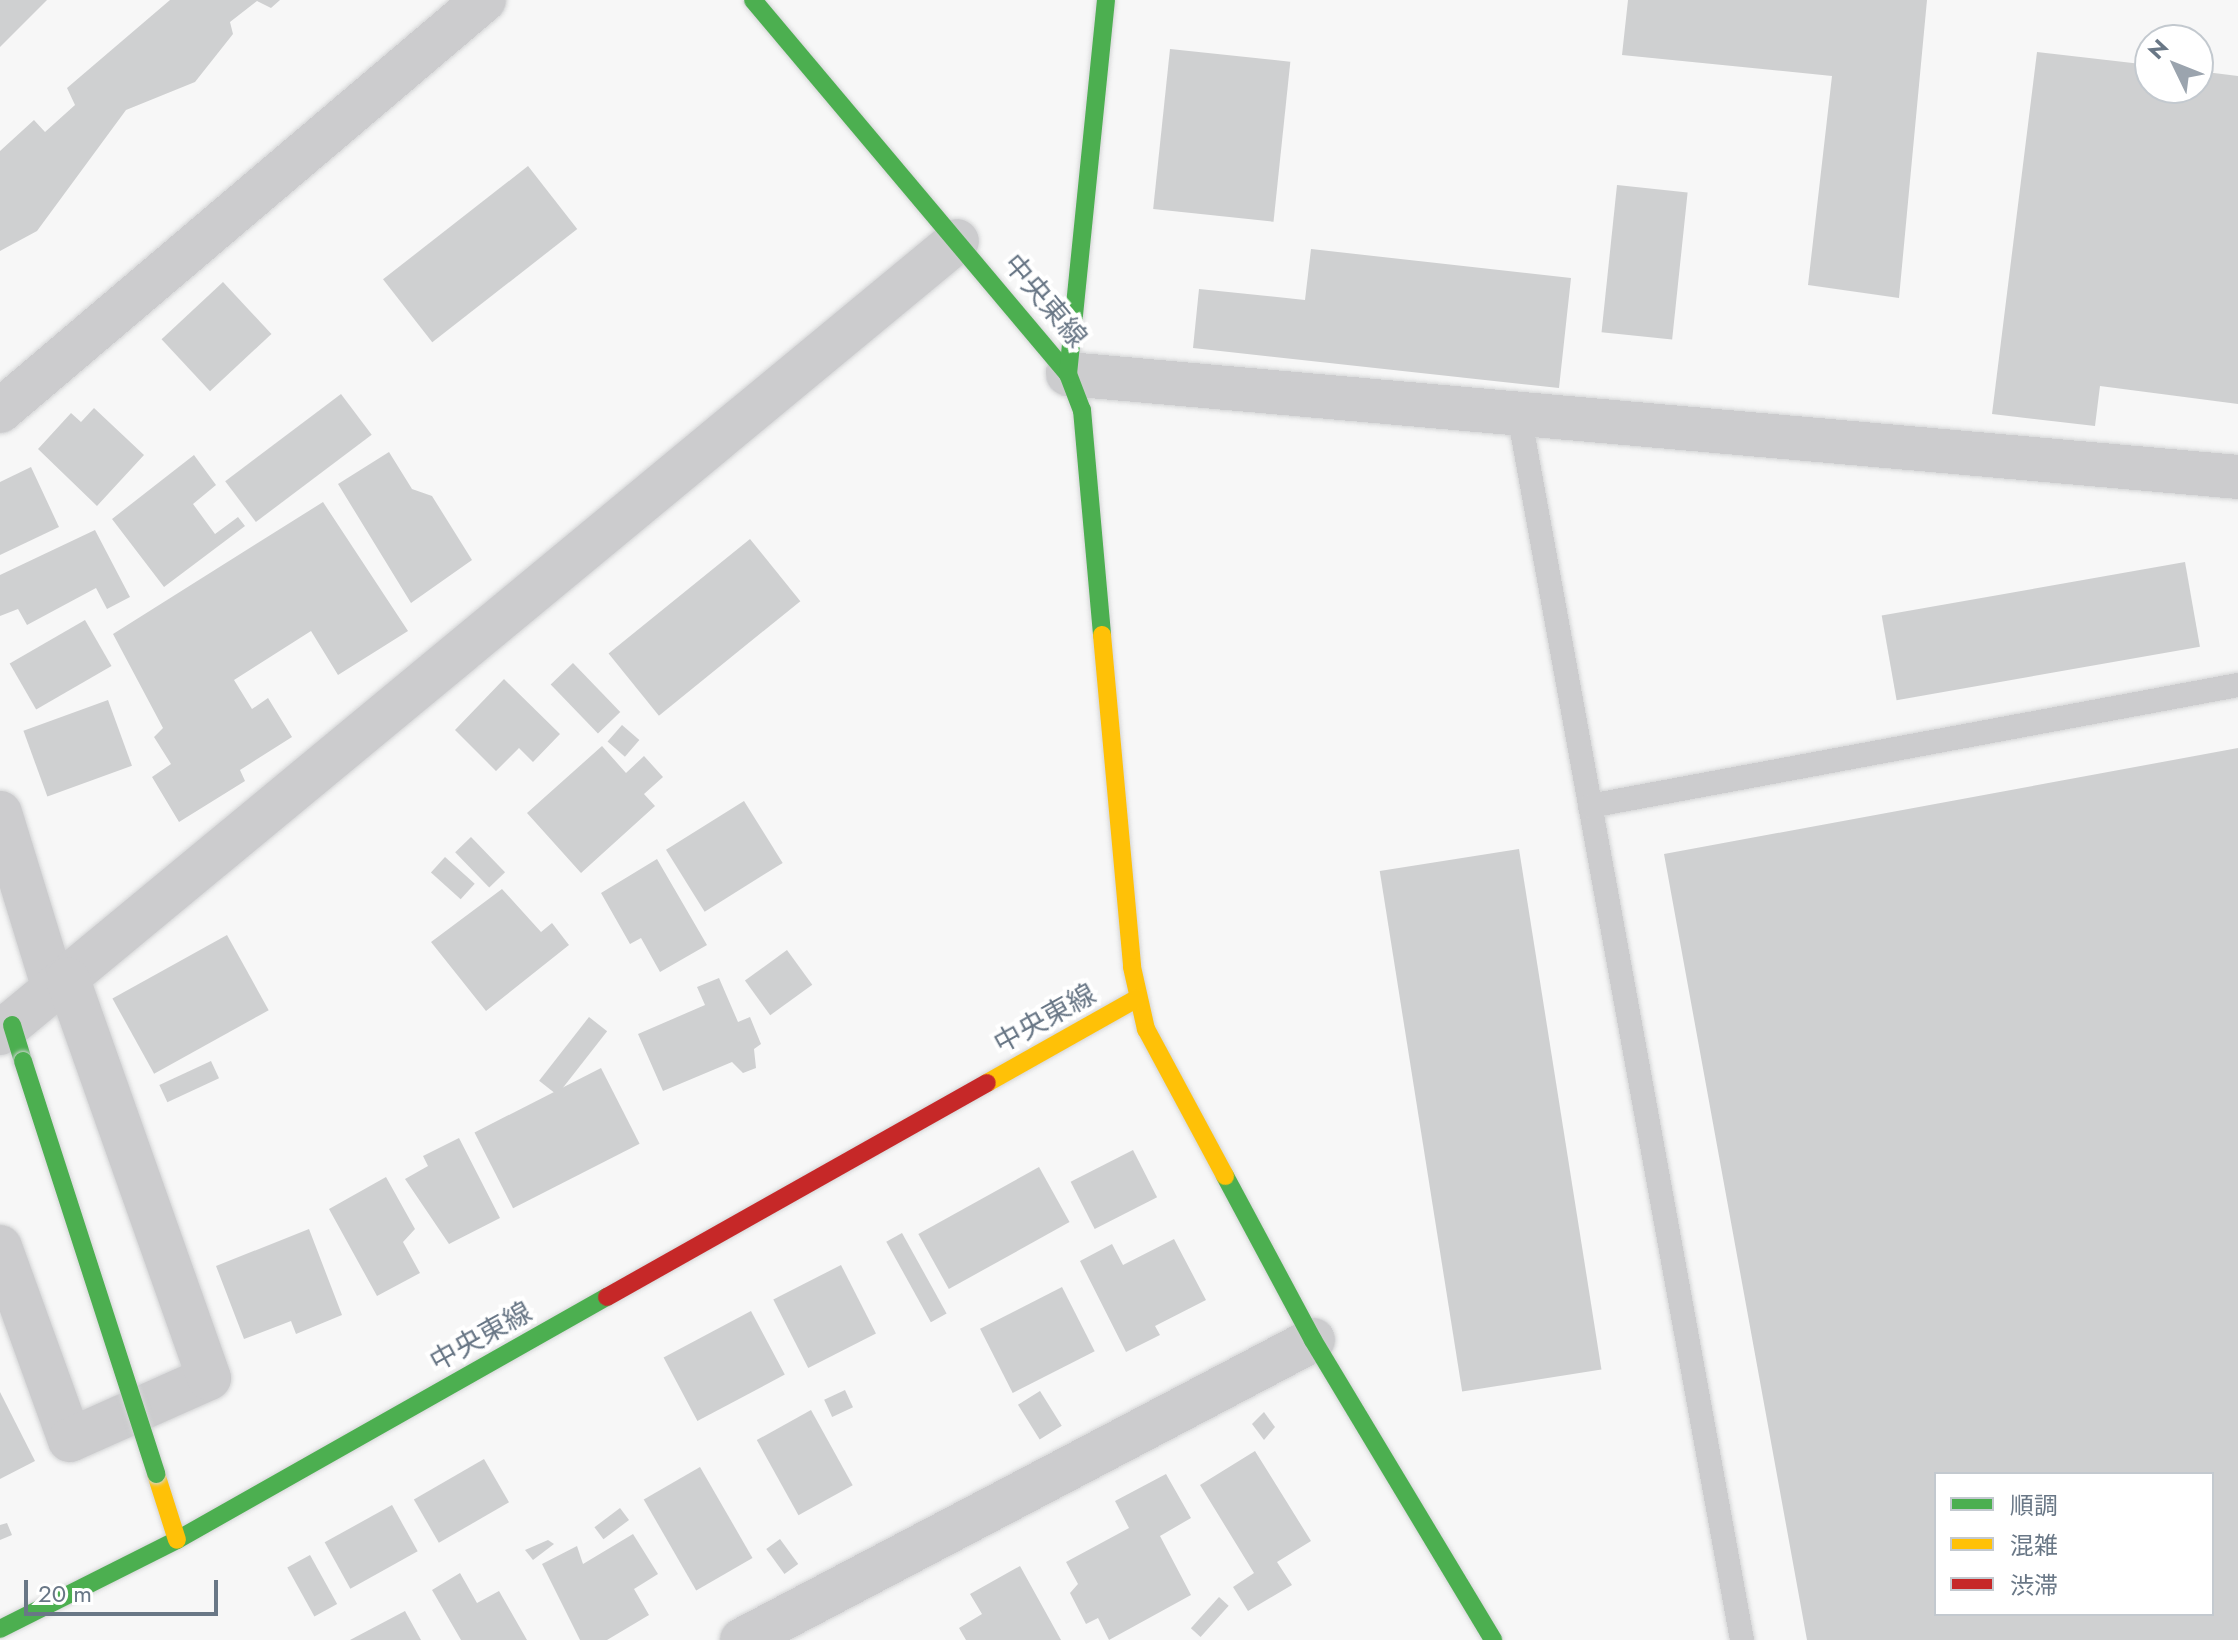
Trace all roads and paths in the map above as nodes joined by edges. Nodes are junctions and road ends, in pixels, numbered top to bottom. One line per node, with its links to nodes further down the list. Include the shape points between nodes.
1 (484, 0): 6 (street)
2 (753, 0): 4 (main road, 中央東線)
3 (1106, 0): 5 (main road)
4 (957, 241): 5 (main road, 中央東線); 12 (street)
5 (1068, 374): 7 (street); 13 (main road, 中央東線, via 1082,410)
6 (0, 411)
7 (1519, 414): 8 (street); 10 (lane)
8 (2238, 477)
9 (2238, 685): 10 (lane)
10 (1590, 806): 21 (lane)
11 (0, 813): 12 (street)
12 (61, 984): 14 (street); 15 (street, via 209,1378 70,1440)
13 (1138, 998): 16 (main road, via 1146,1029); 17 (main road, 中央東線)
14 (12, 1040): 17 (main road, bridge)
15 (0, 1247)
16 (1313, 1340): 19 (street); 20 (main road)
17 (177, 1540): 18 (main road, 中央東線)
18 (0, 1629)
19 (742, 1640)
20 (1493, 1640)
21 (1742, 1640)

